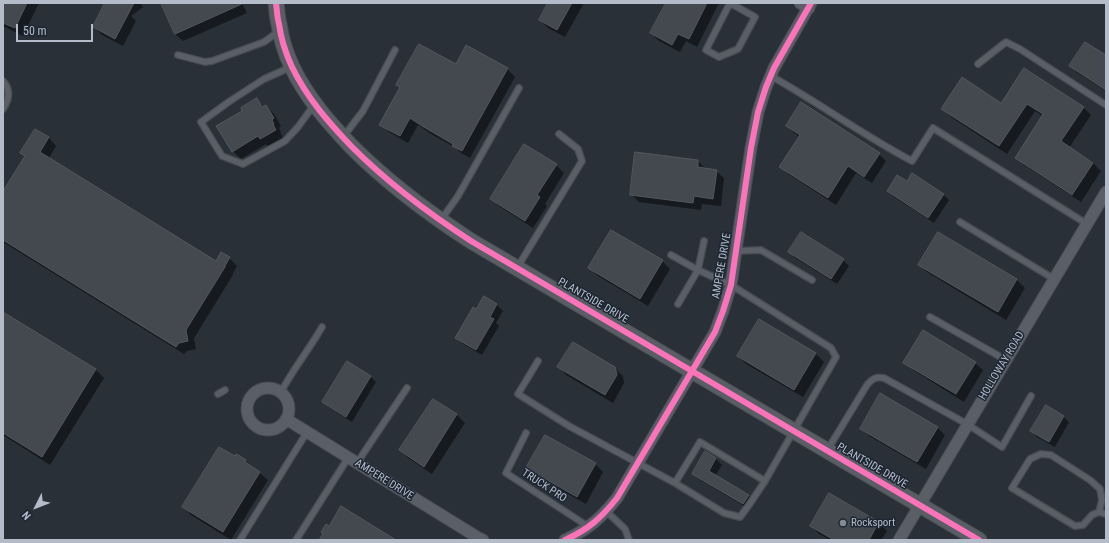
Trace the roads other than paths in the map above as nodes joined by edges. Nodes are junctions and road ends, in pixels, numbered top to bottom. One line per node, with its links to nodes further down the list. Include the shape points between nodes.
1 (276, 3): 4 (street, PLANTSIDE DRIVE)
2 (730, 3): 2 (lane, via 706,50 719,57 738,49 755,17)
3 (807, 5): 9 (street, AMPERE DRIVE)
4 (280, 30): 6 (lane, via 264,42 212,61 205,62); 8 (street, PLANTSIDE DRIVE)
5 (395, 50): 16 (lane, via 363,111)
6 (178, 55)
7 (978, 64): 13 (lane, via 1006,42)
8 (292, 66): 12 (street, PLANTSIDE DRIVE); 12 (lane, via 264,79 201,122 222,156 243,164 285,141)
9 (771, 76): 20 (lane, via 912,161 933,128); 22 (street, AMPERE DRIVE, via 758,112)
10 (3, 81): 14 (lane, via 8,88 9,96)
11 (519, 88): 18 (lane, via 458,196)
12 (314, 105): 16 (street, PLANTSIDE DRIVE)
13 (1106, 105)
14 (3, 110)
15 (559, 134): 24 (lane, via 578,149 582,161)
16 (343, 137): 18 (street, PLANTSIDE DRIVE, via 385,178)
17 (1106, 192): 20 (street, HOLLOWAY ROAD)
18 (440, 221): 24 (street, PLANTSIDE DRIVE)
19 (960, 222): 26 (lane)
20 (1087, 224): 26 (street, HOLLOWAY ROAD)
21 (704, 241): 25 (lane)
22 (736, 251): 27 (lane, via 760,250); 28 (street, AMPERE DRIVE)
23 (671, 255): 25 (lane)
24 (517, 268): 34 (street, PLANTSIDE DRIVE)
25 (698, 270): 28 (lane); 29 (lane)
26 (1054, 279): 32 (street, HOLLOWAY ROAD)
27 (812, 280)
28 (731, 285): 34 (street, AMPERE DRIVE, via 714,332); 42 (lane, via 831,348 836,357)
29 (678, 304)
30 (930, 317): 32 (lane)
31 (322, 327): 37 (lane)
32 (1006, 360): 41 (street, HOLLOWAY ROAD)
33 (538, 361): 47 (lane, via 518,394 569,426)
34 (692, 371): 42 (street, PLANTSIDE DRIVE); 47 (street, AMPERE DRIVE)
35 (408, 388): 46 (lane)
36 (224, 390): 38 (lane)
37 (281, 392): 40 (street, via 288,403); 40 (street, via 264,388 258,390 248,402 248,413 252,422 262,428 277,428)
38 (218, 394)
39 (1031, 396): 41 (lane, via 1002,447)
40 (286, 419): 43 (street, AMPERE DRIVE)
41 (968, 424): 45 (lane, via 880,377 867,385); 50 (street, HOLLOWAY ROAD)
42 (794, 431): 45 (street, PLANTSIDE DRIVE); 48 (lane)
43 (307, 432): 46 (street, AMPERE DRIVE); 55 (lane)
44 (526, 433): 54 (lane, TRUCK PRO, via 506,473)
45 (827, 451): 50 (street, PLANTSIDE DRIVE)
46 (352, 460): 56 (lane); 57 (street, AMPERE DRIVE)
47 (637, 463): 49 (lane); 51 (street, AMPERE DRIVE, via 617,498)
48 (765, 481): 49 (lane, via 740,518 724,512); 49 (lane, via 700,442)
49 (675, 483)
50 (919, 505): 60 (street, HOLLOWAY ROAD); 61 (street, PLANTSIDE DRIVE)
51 (606, 511): 54 (street, AMPERE DRIVE); 59 (lane, via 625,529)
52 (1099, 512): 52 (lane, via 1092,515 1083,525 1075,526 1012,488 1030,459 1041,454 1051,455 1100,489 1102,500); 53 (lane)
53 (1106, 514)
54 (589, 527): 58 (street, AMPERE DRIVE)
55 (240, 540)
56 (296, 540)
57 (482, 540)
58 (564, 540)
59 (628, 540)
60 (899, 540)
61 (979, 540)

